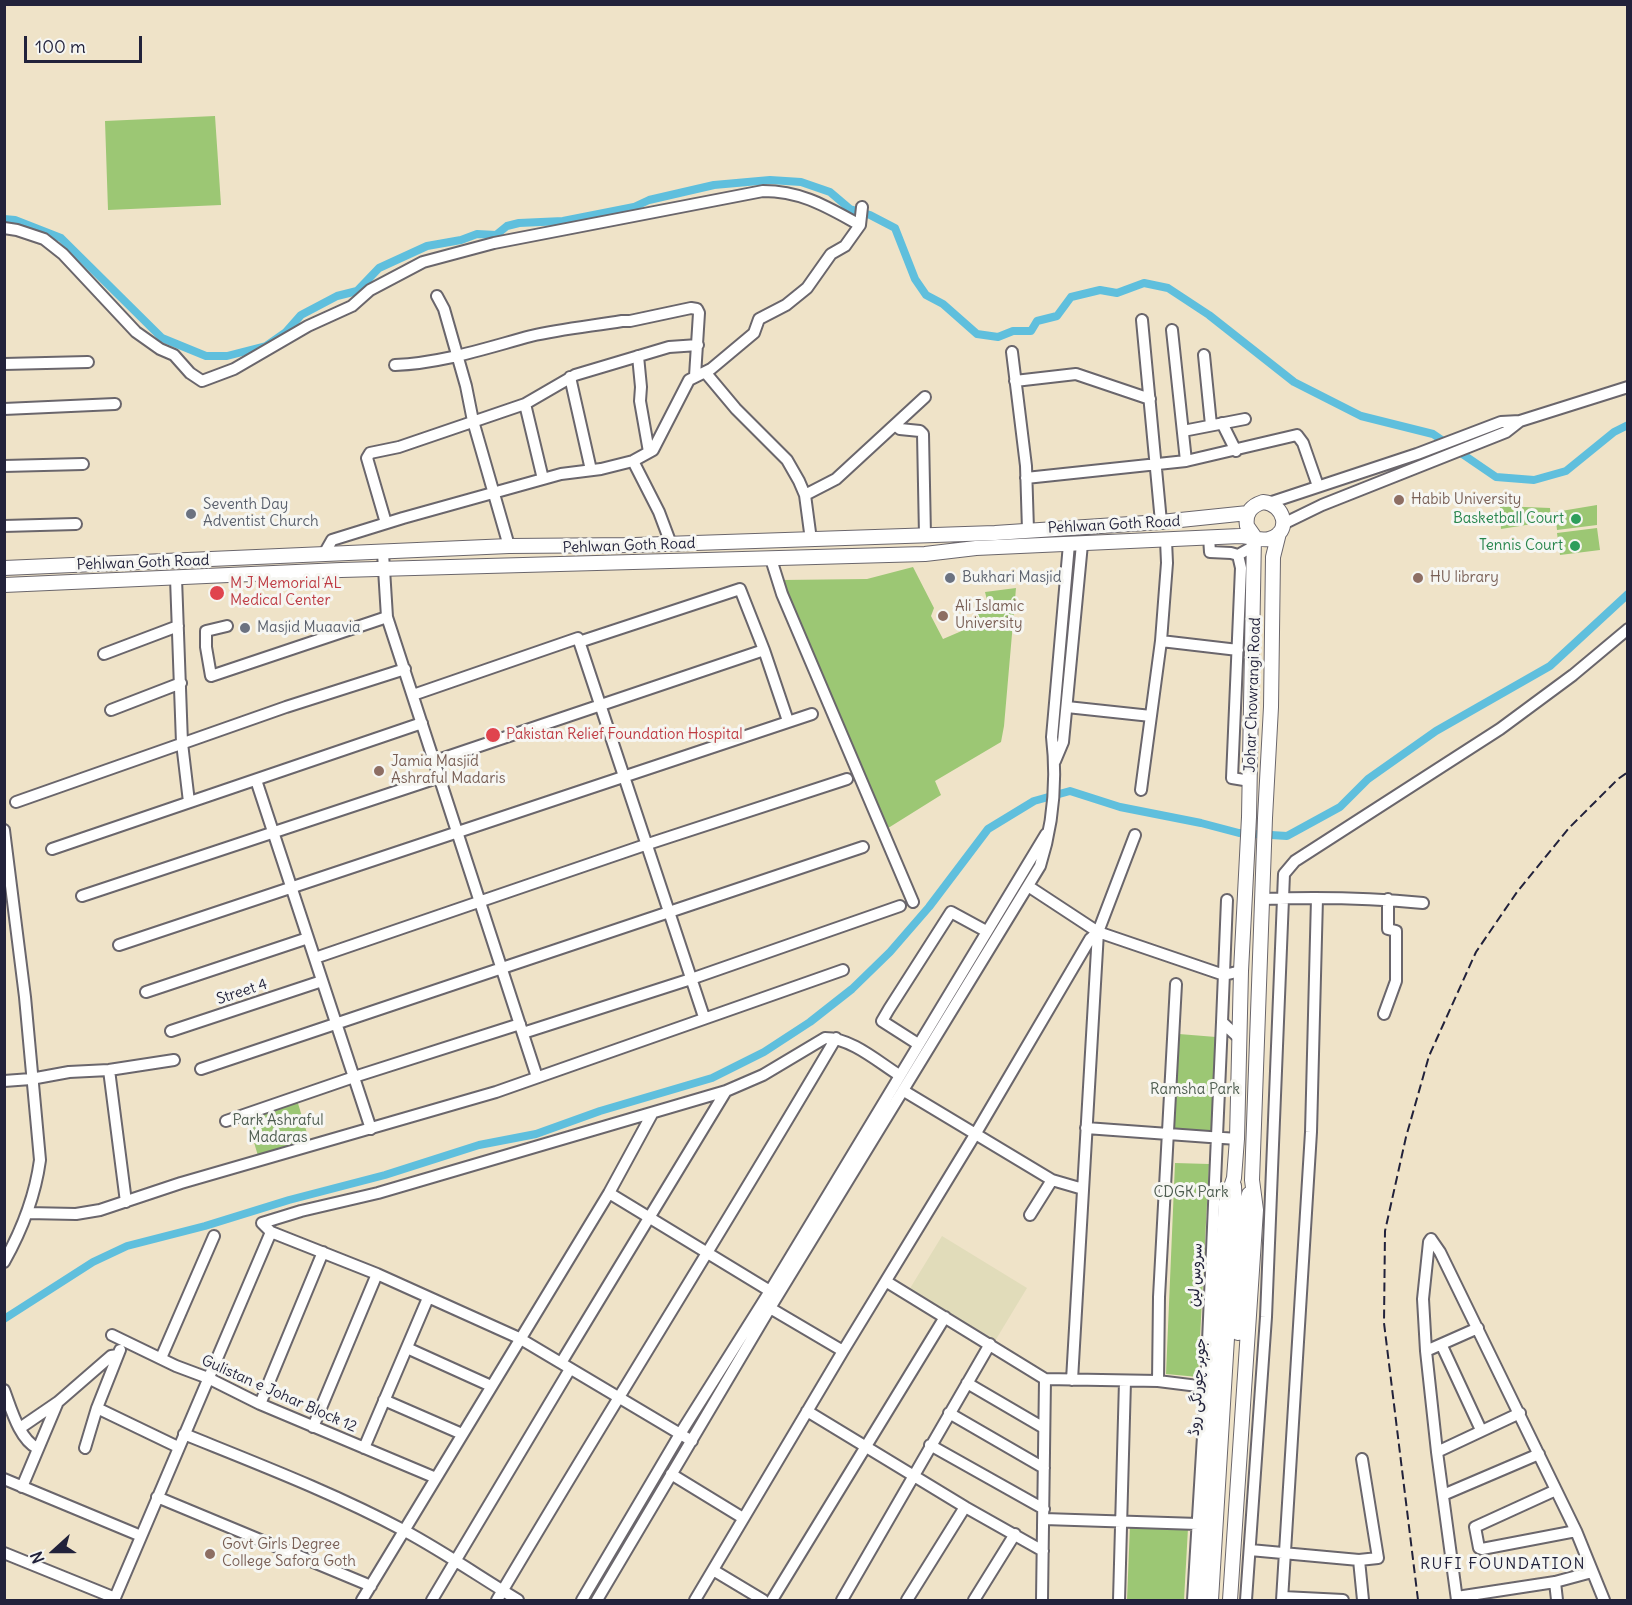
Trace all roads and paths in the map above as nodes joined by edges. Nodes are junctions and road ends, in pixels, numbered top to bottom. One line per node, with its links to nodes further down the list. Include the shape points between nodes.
1 (4, 228): 13 (street, via 44,239 136,332 174,355 201,381 234,369 308,326 352,306 370,290 423,262 494,243 763,191 783,191 861,217 845,246 831,254 807,288 759,320 754,333)
2 (438, 296): 9 (street)
3 (1142, 320): 18 (street)
4 (1172, 330): 26 (street)
5 (698, 345): 8 (street, via 669,347); 9 (street, via 699,313 691,308 533,336); 13 (street)
6 (1012, 352): 15 (street)
7 (1204, 355): 24 (street)
8 (638, 356): 14 (street); 29 (street, via 640,401)
9 (457, 357): 12 (street); 23 (street)
10 (88, 362): 11 (street)
11 (4, 364)
12 (395, 365)
13 (700, 374): 29 (street, via 689,380); 40 (street, via 787,460)
14 (570, 377): 20 (street); 35 (street)
15 (1015, 381): 18 (street, via 1076,374); 36 (street)
16 (1628, 387): 27 (street, via 1520,421 1510,430)
17 (926, 397): 25 (street)
18 (1150, 399): 33 (street)
19 (115, 404): 21 (street)
20 (525, 404): 23 (street); 37 (street)
21 (4, 409)
22 (1245, 419): 24 (street)
23 (474, 421): 39 (street); 44 (street, via 368,454)
24 (1216, 424): 26 (street); 28 (street)
25 (895, 425): 40 (street, via 830,483); 50 (street, via 923,434)
26 (1183, 431): 31 (street)
27 (1486, 434): 38 (street); 47 (street, via 1322,505)
28 (1236, 451): 31 (street); 38 (street, via 1297,435)
29 (649, 452): 30 (street)
30 (633, 461): 35 (street); 55 (street)
31 (1186, 461): 33 (street)
32 (83, 464): 34 (street)
33 (1156, 465): 36 (street); 43 (street)
34 (4, 466)
35 (591, 470): 37 (street)
36 (1026, 478): 48 (street)
37 (543, 479): 39 (street)
38 (1318, 486): 41 (street)
39 (493, 492): 44 (street); 57 (street)
40 (806, 495): 52 (street)
41 (1269, 503): 42 (main road, via 1257,504); 47 (main road, via 1280,511)
42 (1248, 513): 43 (main road, Pehlwan Goth Road); 54 (main road, via 1247,526)
43 (1161, 522): 48 (main road, Pehlwan Goth Road)
44 (386, 523): 60 (street, via 332,540)
45 (76, 524): 46 (street)
46 (4, 526)
47 (1281, 528): 54 (main road, via 1268,539); 114 (main road, Johar Chowrangi Road, via 1273,557)
48 (1028, 530): 49 (main road, Pehlwan Goth Road)
49 (984, 533): 50 (main road, Pehlwan Goth Road); 58 (main road)
50 (925, 536): 52 (main road, Pehlwan Goth Road)
51 (1209, 537): 53 (main road, Pehlwan Goth Road); 54 (main road, Pehlwan Goth Road); 61 (street, via 1210,552)
52 (812, 540): 55 (main road, Pehlwan Goth Road)
53 (1166, 540): 56 (main road, Pehlwan Goth Road); 74 (street)
54 (1254, 541): 61 (street); 96 (main road, Johar Chowrangi Road)
55 (671, 544): 57 (main road, Pehlwan Goth Road)
56 (1076, 544): 58 (main road, Pehlwan Goth Road); 83 (street); 91 (street, via 1052,737)
57 (509, 546): 59 (main road, Pehlwan Goth Road)
58 (985, 548): 63 (main road, Pehlwan Goth Road)
59 (383, 553): 60 (main road, Pehlwan Goth Road); 66 (street)
60 (324, 554): 62 (main road, Pehlwan Goth Road)
61 (1238, 555): 77 (street)
62 (281, 556): 64 (main road, Pehlwan Goth Road); 67 (main road)
63 (771, 559): 66 (main road, Pehlwan Goth Road); 118 (street, via 782,594)
64 (190, 561): 65 (main road, Pehlwan Goth Road); 68 (main road)
65 (4, 568)
66 (384, 569): 67 (main road, Pehlwan Goth Road); 70 (street)
67 (282, 573): 68 (main road, Pehlwan Goth Road)
68 (183, 578): 69 (main road, Pehlwan Goth Road); 71 (street)
69 (4, 585)
70 (387, 618): 72 (street, via 211,676 206,631); 79 (street)
71 (178, 626): 78 (street); 80 (street)
72 (227, 626)
73 (1628, 629): 113 (street, via 1500,729 1290,865 1282,878)
74 (1161, 641): 77 (street); 86 (street)
75 (579, 642): 76 (street, via 740,589); 81 (street, via 578,638); 82 (street)
76 (764, 650): 82 (street); 87 (street)
77 (1238, 650): 96 (street, via 1232,778)
78 (104, 654)
79 (405, 669): 81 (street); 89 (street)
80 (181, 683): 84 (street); 89 (street)
81 (413, 695): 88 (street)
82 (600, 706): 90 (street); 92 (street)
83 (1067, 706): 86 (street); 91 (street, via 1064,742)
84 (111, 710)
85 (812, 714): 87 (street)
86 (1152, 716): 97 (street)
87 (788, 721): 92 (street)
88 (422, 723): 90 (street); 95 (street)
89 (182, 743): 98 (street); 99 (street)
90 (435, 761): 93 (street)
91 (1055, 762): 100 (street)
92 (623, 776): 103 (street); 105 (street)
93 (440, 777): 102 (street); 103 (street)
94 (847, 779): 105 (street)
95 (256, 780): 99 (street); 102 (street)
96 (1250, 781): 108 (main road, Johar Chowrangi Road)
97 (1141, 790)
98 (16, 802)
99 (189, 802): 107 (street)
100 (1050, 825): 109 (street, via 1040,866); 122 (street)
101 (4, 830): 150 (street)
102 (273, 831): 110 (street); 111 (street)
103 (458, 831): 110 (street); 117 (street)
104 (1135, 835): 123 (street)
105 (645, 845): 117 (street); 121 (street)
106 (863, 847): 121 (street)
107 (52, 849)
108 (1247, 858): 129 (main road, جوہر چورنگی روڈ)
109 (1028, 886): 123 (street); 153 (street)
110 (292, 888): 124 (street); 125 (street)
111 (82, 896)
112 (1317, 897): 113 (street); 115 (street); 249 (street, via 1311,1132)
113 (1282, 898): 114 (street); 247 (street, via 1266,1317)
114 (1263, 899): 164 (main road)
115 (1388, 899): 119 (street); 135 (street, via 1388,929 1396,931 1396,979)
116 (1227, 900): 130 (street, سروس لین)
117 (480, 901): 126 (street); 127 (street)
118 (912, 902)
119 (1423, 903)
120 (900, 906): 131 (street)
121 (668, 912): 127 (street); 131 (street)
122 (986, 931): 143 (street); 143 (street, via 951,912 889,1009 882,1021)
123 (1098, 932): 130 (street); 156 (street); 158 (street, via 1090,939)
124 (308, 938): 126 (street); 134 (street)
125 (119, 945)
126 (315, 958): 132 (street)
127 (502, 968): 138 (street); 139 (street)
128 (843, 970): 136 (street)
129 (1241, 971): 130 (street); 142 (main road, جوہر چورنگی روڈ)
130 (1224, 975): 137 (street, سروس لین)
131 (691, 979): 136 (street); 139 (street)
132 (322, 981): 138 (street); 140 (street, Street 4)
133 (1176, 984): 159 (street)
134 (146, 992)
135 (1384, 1014)
136 (704, 1017): 149 (street)
137 (1222, 1022): 142 (street); 160 (street, سروس لین)
138 (336, 1024): 145 (street); 148 (street)
139 (522, 1028): 148 (street); 149 (street)
140 (171, 1031)
141 (836, 1038): 147 (street); 152 (street, via 825,1038 763,1075); 176 (street)
142 (1240, 1039): 161 (main road, جوہر چورنگی روڈ)
143 (918, 1044): 147 (street)
144 (174, 1060): 146 (street)
145 (201, 1069)
146 (109, 1070): 150 (street); 167 (street)
147 (899, 1075): 174 (street)
148 (354, 1077): 155 (street); 157 (street)
149 (537, 1077): 157 (street)
150 (32, 1079): 151 (street); 169 (street, via 40,1160)
151 (4, 1081)
152 (726, 1091): 154 (street); 171 (street)
153 (904, 1091): 158 (street); 174 (street)
154 (652, 1114): 166 (street); 172 (street, via 262,1223)
155 (226, 1120)
156 (1086, 1128): 159 (street); 165 (street)
157 (371, 1129): 167 (street)
158 (976, 1133): 163 (street); 179 (street)
159 (1168, 1136): 160 (street); 197 (street)
160 (1218, 1138): 161 (street); 168 (street, سروس لین)
161 (1237, 1139): 162 (main road, جوہر چورنگی روڈ)
162 (1234, 1178): 168 (main road, جوہر چورنگی روڈ); 275 (main road, جوہر چورنگی روڈ)
163 (1052, 1180): 165 (street); 170 (street)
164 (1252, 1180): 276 (main road, via 1246,1211); 277 (main road, via 1256,1210)
165 (1083, 1189): 196 (street)
166 (609, 1193): 171 (street); 185 (street)
167 (126, 1202): 169 (street, via 76,1214)
168 (1220, 1202): 201 (street, سروس لین); 274 (main road, جوہر چورنگی روڈ)
169 (27, 1213): 177 (street)
170 (1030, 1215)
171 (648, 1218): 176 (street); 193 (street)
172 (271, 1232): 175 (street); 194 (street)
173 (214, 1236): 192 (street)
174 (800, 1250): 180 (street); 182 (street)
175 (323, 1252): 178 (street); 206 (street)
176 (708, 1254): 180 (street); 203 (street)
177 (4, 1262)
178 (376, 1274): 181 (street); 211 (street)
179 (887, 1282): 183 (street); 189 (street)
180 (770, 1291): 217 (street)
181 (428, 1298): 185 (street); 188 (street)
182 (770, 1308): 189 (street); 218 (street)
183 (945, 1317): 186 (street); 221 (street)
184 (1478, 1328): 187 (street); 190 (street, via 1431,1239 1423,1299); 210 (street)
185 (519, 1338): 193 (street); 200 (street)
186 (990, 1344): 195 (street); 199 (street)
187 (1442, 1346): 190 (street); 214 (street)
188 (407, 1348): 200 (street); 204 (street)
189 (843, 1351): 208 (street)
190 (1426, 1351): 225 (street)
191 (118, 1355): 192 (street, Gulistan e Johar Block 12, via 117,1337); 205 (street, via 111,1356); 207 (street)
192 (161, 1358): 194 (street, Gulistan e Johar Block 12)
193 (566, 1366): 203 (street); 250 (street)
194 (208, 1378): 206 (street, Gulistan e Johar Block 12); 215 (street)
195 (1045, 1379): 196 (street); 213 (street)
196 (1072, 1380): 198 (street)
197 (1158, 1381): 198 (street); 201 (street)
198 (1125, 1382): 240 (street)
199 (967, 1383): 209 (street); 213 (street)
200 (491, 1386): 216 (street)
201 (1206, 1388): 241 (street, سروس لین)
202 (4, 1390): 212 (street)
203 (617, 1398): 217 (street); 256 (street)
204 (384, 1400): 216 (street); 224 (street)
205 (58, 1402): 212 (street); 222 (street)
206 (260, 1404): 211 (street, Gulistan e Johar Block 12)
207 (96, 1408): 220 (street); 223 (street)
208 (807, 1411): 221 (street); 239 (street)
209 (949, 1413): 219 (street); 228 (street)
210 (1520, 1413): 214 (street); 226 (street)
211 (313, 1427): 224 (street, Gulistan e Johar Block 12)
212 (20, 1428): 222 (street, via 30,1445)
213 (1044, 1428): 228 (street)
214 (1482, 1430): 225 (street)
215 (184, 1434): 220 (street); 242 (street, via 316,1488)
216 (462, 1434): 231 (street)
217 (680, 1434): 218 (street); 257 (street)
218 (692, 1441): 229 (street)
219 (930, 1445): 230 (street); 238 (street)
220 (178, 1447): 236 (street)
221 (867, 1447): 230 (street); 267 (street)
222 (37, 1448): 233 (street)
223 (85, 1448)
224 (364, 1448): 231 (street, Gulistan e Johar Block 12)
225 (1437, 1452): 235 (street)
226 (1539, 1454): 234 (street); 235 (street)
227 (1362, 1459): 251 (street, via 1379,1556)
228 (1044, 1468): 238 (street)
229 (671, 1474): 239 (street); 264 (street)
230 (913, 1475): 237 (street); 268 (street)
231 (436, 1478): 242 (street)
232 (4, 1479): 233 (street)
233 (22, 1487): 245 (street)
234 (1556, 1490): 243 (street); 243 (street, via 1475,1527 1479,1548)
235 (1443, 1495): 260 (street)
236 (157, 1497): 245 (street); 255 (street)
237 (965, 1507): 244 (street); 269 (street)
238 (1044, 1514): 240 (street); 246 (street)
239 (743, 1518): 252 (street)
240 (1122, 1521): 241 (street); 272 (street)
241 (1198, 1524): 273 (street, سروس لین)
242 (405, 1531): 250 (street); 255 (street)
243 (1576, 1531): 253 (street)
244 (1015, 1534): 246 (street); 270 (street)
245 (141, 1536): 258 (street)
246 (1043, 1551): 271 (street)
247 (1250, 1551): 249 (street); 278 (street)
248 (4, 1553): 258 (street)
249 (1285, 1554): 251 (street); 259 (street)
250 (456, 1560): 256 (street); 262 (street)
251 (1359, 1560): 280 (street)
252 (713, 1570): 265 (street); 266 (street)
253 (1592, 1572): 254 (street); 282 (street)
254 (1556, 1582): 260 (street); 281 (street)
255 (371, 1586): 261 (street)
256 (500, 1596): 263 (street)
257 (584, 1596): 264 (street)
258 (115, 1599)
259 (1283, 1599): 279 (street)
260 (1457, 1599)
261 (362, 1600)
262 (432, 1600)
263 (518, 1600)
264 (597, 1600)
265 (695, 1600)
266 (763, 1600)
267 (772, 1600)
268 (842, 1600)
269 (908, 1600)
270 (974, 1600)
271 (1042, 1600)
272 (1119, 1600)
273 (1193, 1600)
274 (1201, 1600)
275 (1211, 1600)
276 (1222, 1600)
277 (1230, 1600)
278 (1246, 1600)
279 (1343, 1600)
280 (1363, 1600)
281 (1557, 1600)
282 (1604, 1600)

